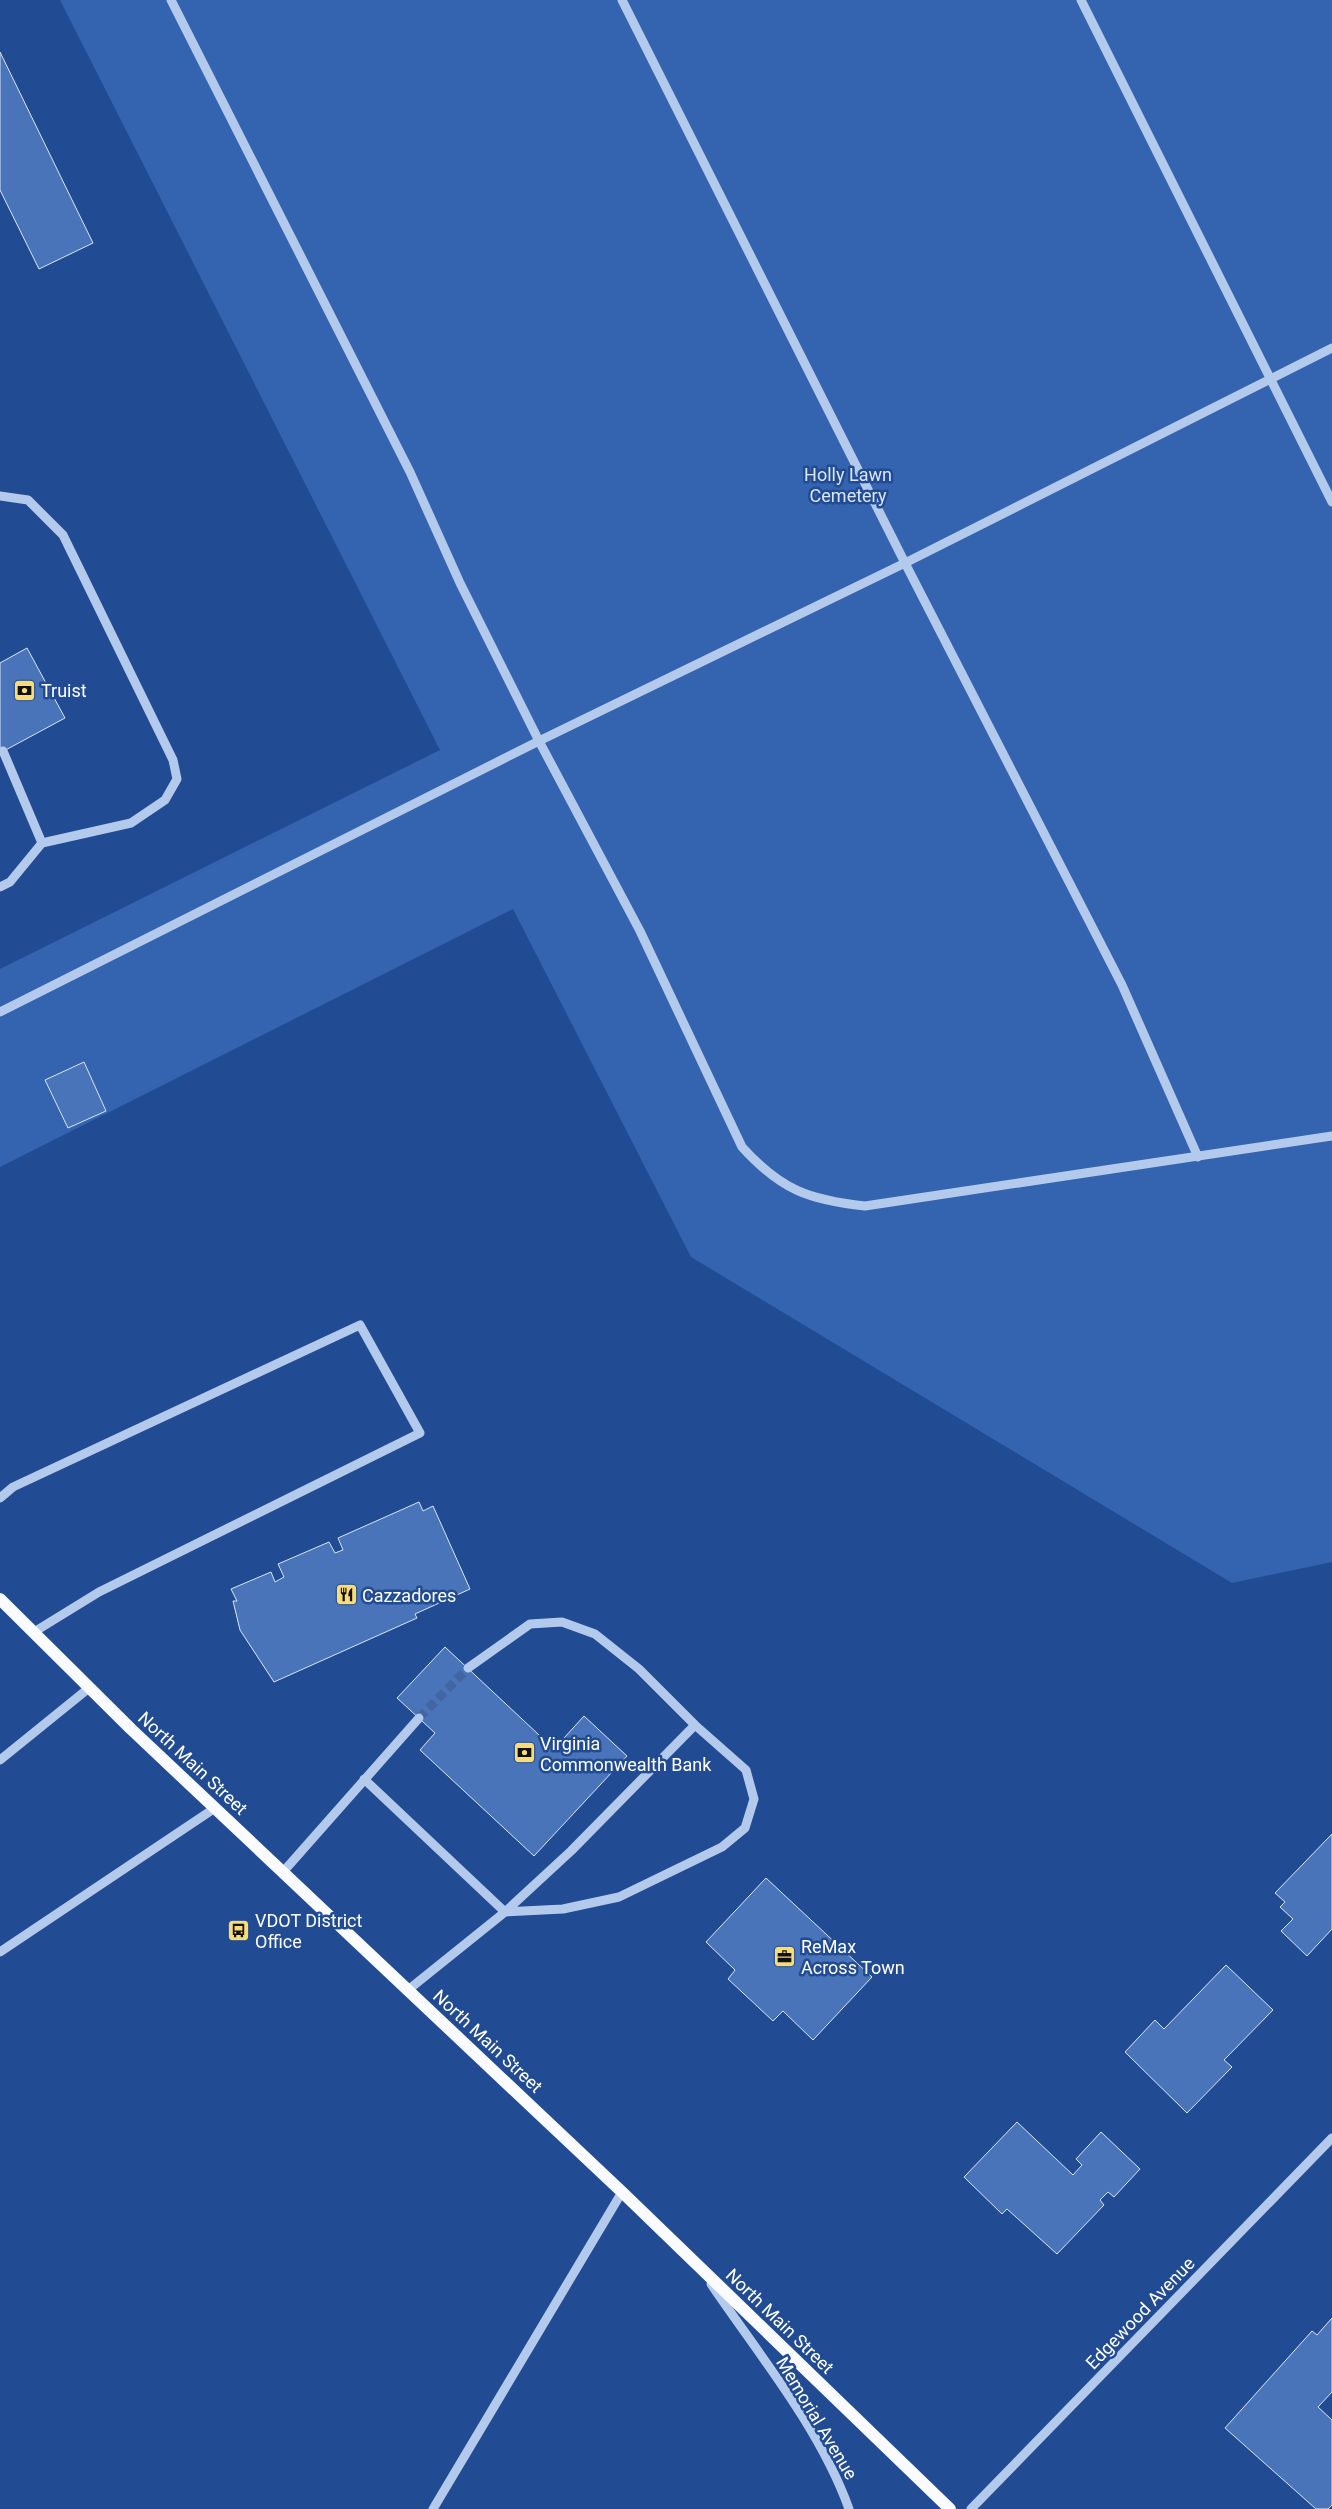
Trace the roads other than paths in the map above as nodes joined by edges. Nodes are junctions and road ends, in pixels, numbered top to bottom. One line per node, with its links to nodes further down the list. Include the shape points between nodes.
1 (171, 0): 9 (street, via 410,472 460,583)
2 (622, 0): 8 (street)
3 (1082, 0): 5 (street)
4 (1332, 348): 5 (street)
5 (1269, 380): 7 (street); 8 (street)
6 (0, 496): 11 (street, via 28,500 63,535 173,760 177,779 165,800 131,824)
7 (1332, 502)
8 (905, 563): 9 (street); 15 (street, via 1122,985)
9 (539, 741): 13 (street); 15 (street, via 640,931 742,1147 758,1165 790,1188 826,1202 865,1206)
10 (3, 752): 11 (street)
11 (42, 843): 12 (street, via 10,882)
12 (0, 887)
13 (0, 1012)
14 (1332, 1136): 15 (street)
15 (1198, 1157)
16 (0, 1498): 18 (street, via 13,1487 360,1325 420,1433 99,1592)
17 (0, 1599): 18 (main road, North Main Street)
18 (34, 1632): 20 (main road, North Main Street)
19 (468, 1668): 22 (street, via 530,1624 562,1622 595,1634 638,1669)
20 (89, 1688): 23 (street); 25 (main road, North Main Street)
21 (419, 1718): 24 (street)
22 (695, 1725): 27 (street, via 571,1851); 27 (street, via 746,1770 754,1799 745,1828 722,1848 619,1897 563,1909)
23 (0, 1760)
24 (364, 1779): 26 (street); 27 (street)
25 (215, 1808): 26 (main road, North Main Street); 28 (street)
26 (283, 1872): 29 (main road, North Main Street)
27 (505, 1912): 29 (street)
28 (0, 1952)
29 (408, 1990): 31 (main road, North Main Street)
30 (1332, 2138): 36 (street, Edgewood Avenue)
31 (622, 2192): 32 (main road, North Main Street); 33 (street)
32 (702, 2271): 34 (street, Memorial Avenue, via 804,2422 837,2476); 35 (main road, North Main Street)
33 (433, 2509)
34 (849, 2509)
35 (950, 2509)
36 (971, 2509)

